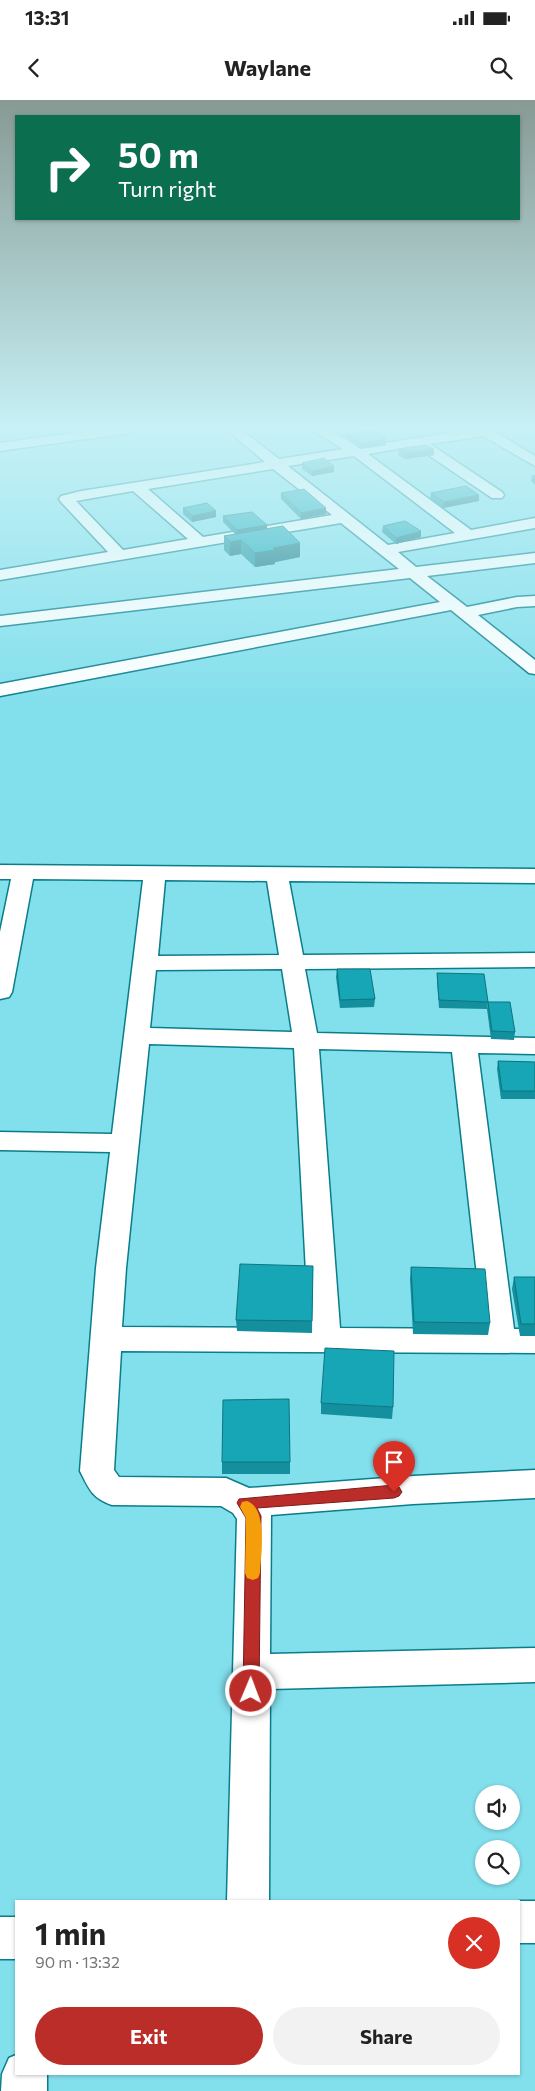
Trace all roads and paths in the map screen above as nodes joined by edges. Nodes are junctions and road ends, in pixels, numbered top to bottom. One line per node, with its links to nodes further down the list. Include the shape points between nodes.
1 (88, 522): 10 (street)
2 (177, 522): 8 (street)
3 (321, 522): 8 (street)
4 (349, 522): 9 (street)
5 (450, 522): 7 (street)
6 (535, 523): 7 (street)
7 (468, 535): 9 (street)
8 (200, 542): 10 (street)
9 (384, 550): 12 (street)
10 (120, 556): 13 (street)
11 (535, 558): 12 (street)
12 (413, 574): 15 (street); 16 (street)
13 (0, 576)
14 (535, 601): 15 (street)
15 (459, 609): 18 (street); 20 (street)
16 (0, 622)
17 (535, 647): 18 (street)
18 (512, 651): 19 (street)
19 (535, 669)
20 (0, 690)
21 (11, 872): 22 (street); 25 (street)
22 (155, 873): 23 (street); 27 (street)
23 (277, 874): 24 (street); 28 (street)
24 (535, 876)
25 (3, 960): 29 (street)
26 (535, 960): 28 (street)
27 (145, 963): 28 (street); 30 (street)
28 (292, 963): 31 (street)
29 (0, 992)
30 (137, 1036): 31 (street); 35 (street)
31 (306, 1040): 32 (street); 37 (street)
32 (464, 1045): 33 (street); 38 (street)
33 (535, 1046)
34 (0, 1141): 35 (street)
35 (125, 1142): 36 (street)
36 (106, 1339): 37 (street); 41 (street, via 97,1471 104,1484 112,1491 226,1492)
37 (326, 1340): 38 (street)
38 (500, 1341): 39 (street)
39 (535, 1341)
40 (535, 1484): 41 (street)
41 (245, 1503): 43 (street, via 254,1516)
42 (535, 1665): 43 (street)
43 (251, 1672): 44 (street)
44 (248, 1900)
45 (520, 1922): 46 (street)
46 (535, 1922)
47 (0, 1938): 48 (street)
48 (15, 1938)
49 (25, 2075): 50 (street)
50 (24, 2091)

